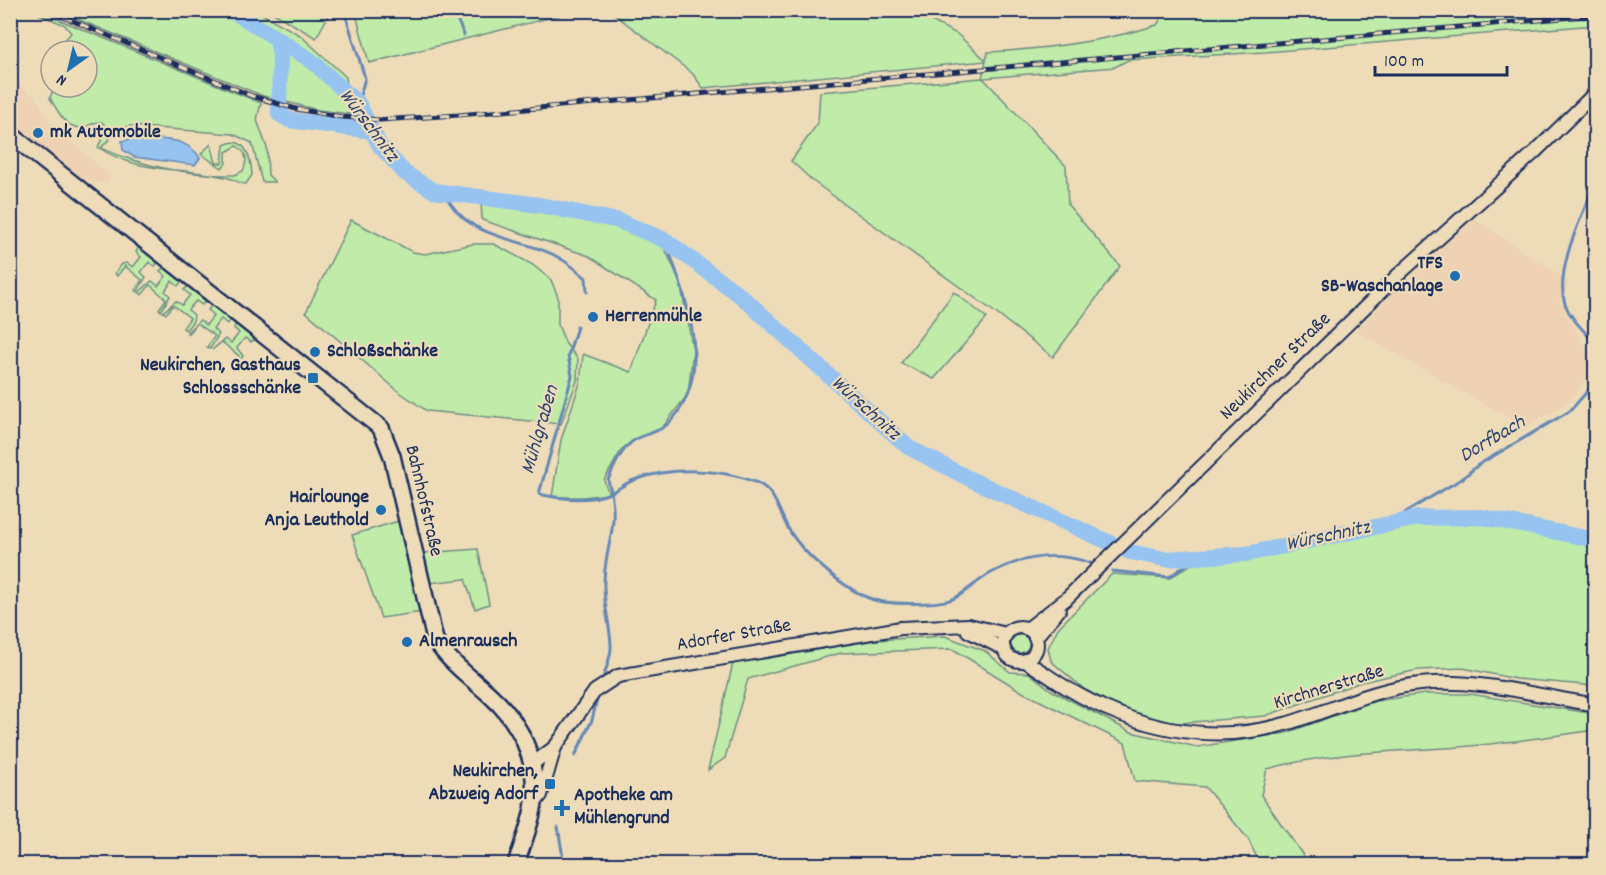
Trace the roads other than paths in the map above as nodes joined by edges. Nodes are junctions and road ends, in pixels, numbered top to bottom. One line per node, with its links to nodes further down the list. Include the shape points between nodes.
1 (1596, 92): 5 (street, Neukirchner Straße, via 1397,276 1066,599 1043,622)
2 (10, 134): 11 (main road, Bahnhofstraße, via 381,428 392,456 435,640 447,658 492,697 519,728)
3 (953, 624): 4 (street, Adorfer Straße); 6 (street); 10 (street, Adorfer Straße, via 870,631 618,676 587,700)
4 (1006, 634): 5 (street, via 1016,628); 6 (street)
5 (1033, 639): 7 (street); 8 (street, Kirchnerstraße)
6 (1004, 649): 7 (street, via 1012,659)
7 (1025, 660): 8 (street, Kirchnerstraße)
8 (1080, 695): 9 (street, Kirchnerstraße, via 1155,727 1221,734 1283,724 1387,688 1445,681)
9 (1596, 705)
10 (555, 747): 11 (street, Adorfer Straße); 12 (street, Adorfer Straße, via 541,795)
11 (531, 765): 12 (main road, Bahnhofstraße)
12 (534, 804): 13 (main road)
13 (516, 864)

